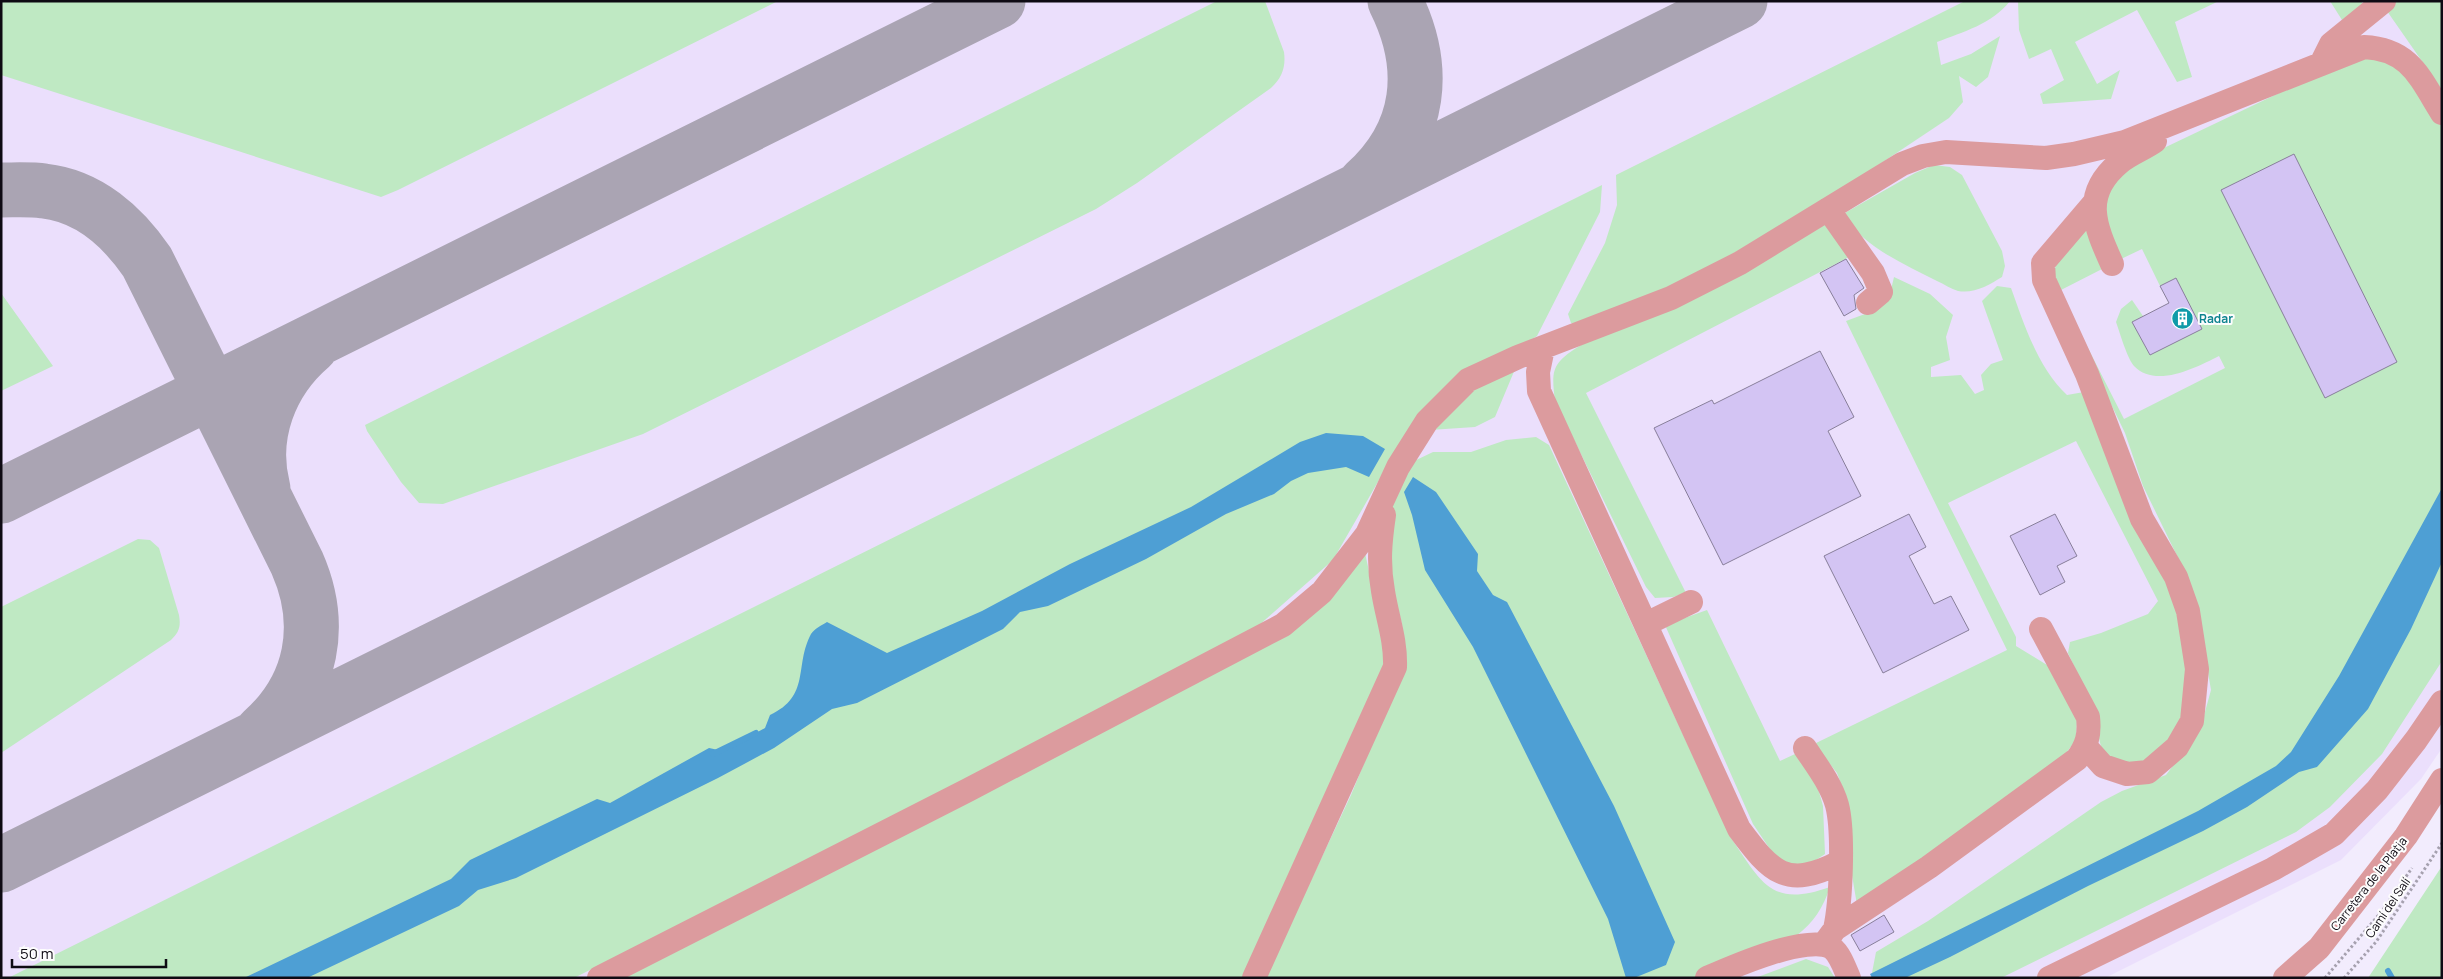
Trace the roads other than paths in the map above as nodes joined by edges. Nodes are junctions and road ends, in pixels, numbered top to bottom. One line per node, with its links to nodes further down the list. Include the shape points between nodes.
1 (2384, 1): 2 (street, via 2331,44)
2 (2321, 64): 3 (street, via 2364,47 2398,54 2411,64); 4 (street)
3 (2442, 112)
4 (2160, 128): 5 (street, via 2155,142 2119,163 2109,174 2099,188); 6 (street, via 2125,142 2046,158 1946,152 1923,156 1902,164)
5 (2095, 202): 7 (street, via 2094,221); 15 (street, via 2043,263 2044,280 2087,374 2142,519 2176,578 2188,611 2197,669 2192,721 2177,747 2148,772 2127,774 2103,766)
6 (1828, 210): 8 (street, via 1873,273 1881,292); 9 (street, via 1740,263 1671,298)
7 (2112, 264)
8 (1868, 303)
9 (1544, 348): 10 (street, via 1468,380 1427,421); 12 (street, via 1538,372 1538,391)
10 (1398, 467): 20 (street, via 1367,534 1322,592 1283,625); 21 (street, via 1379,549 1383,591 1396,650 1395,667)
11 (1691, 602): 12 (street)
12 (1646, 624): 18 (street, via 1739,829 1762,860 1780,872 1802,877)
13 (2041, 629): 15 (street, via 2088,717 2090,732)
14 (2442, 702): 24 (street, via 2376,790 2334,834 2273,869)
15 (2086, 747): 19 (street, via 2077,759)
16 (1804, 748): 18 (street, via 1829,785 1837,806)
17 (2442, 780): 25 (street, Carretera de la Platja, via 2406,836 2319,948)
18 (1840, 862): 19 (street, via 1840,909)
19 (1830, 937): 22 (street); 23 (street)
20 (599, 978)
21 (1254, 978)
22 (1708, 978)
23 (1849, 978)
24 (2049, 978)
25 (2284, 978)

